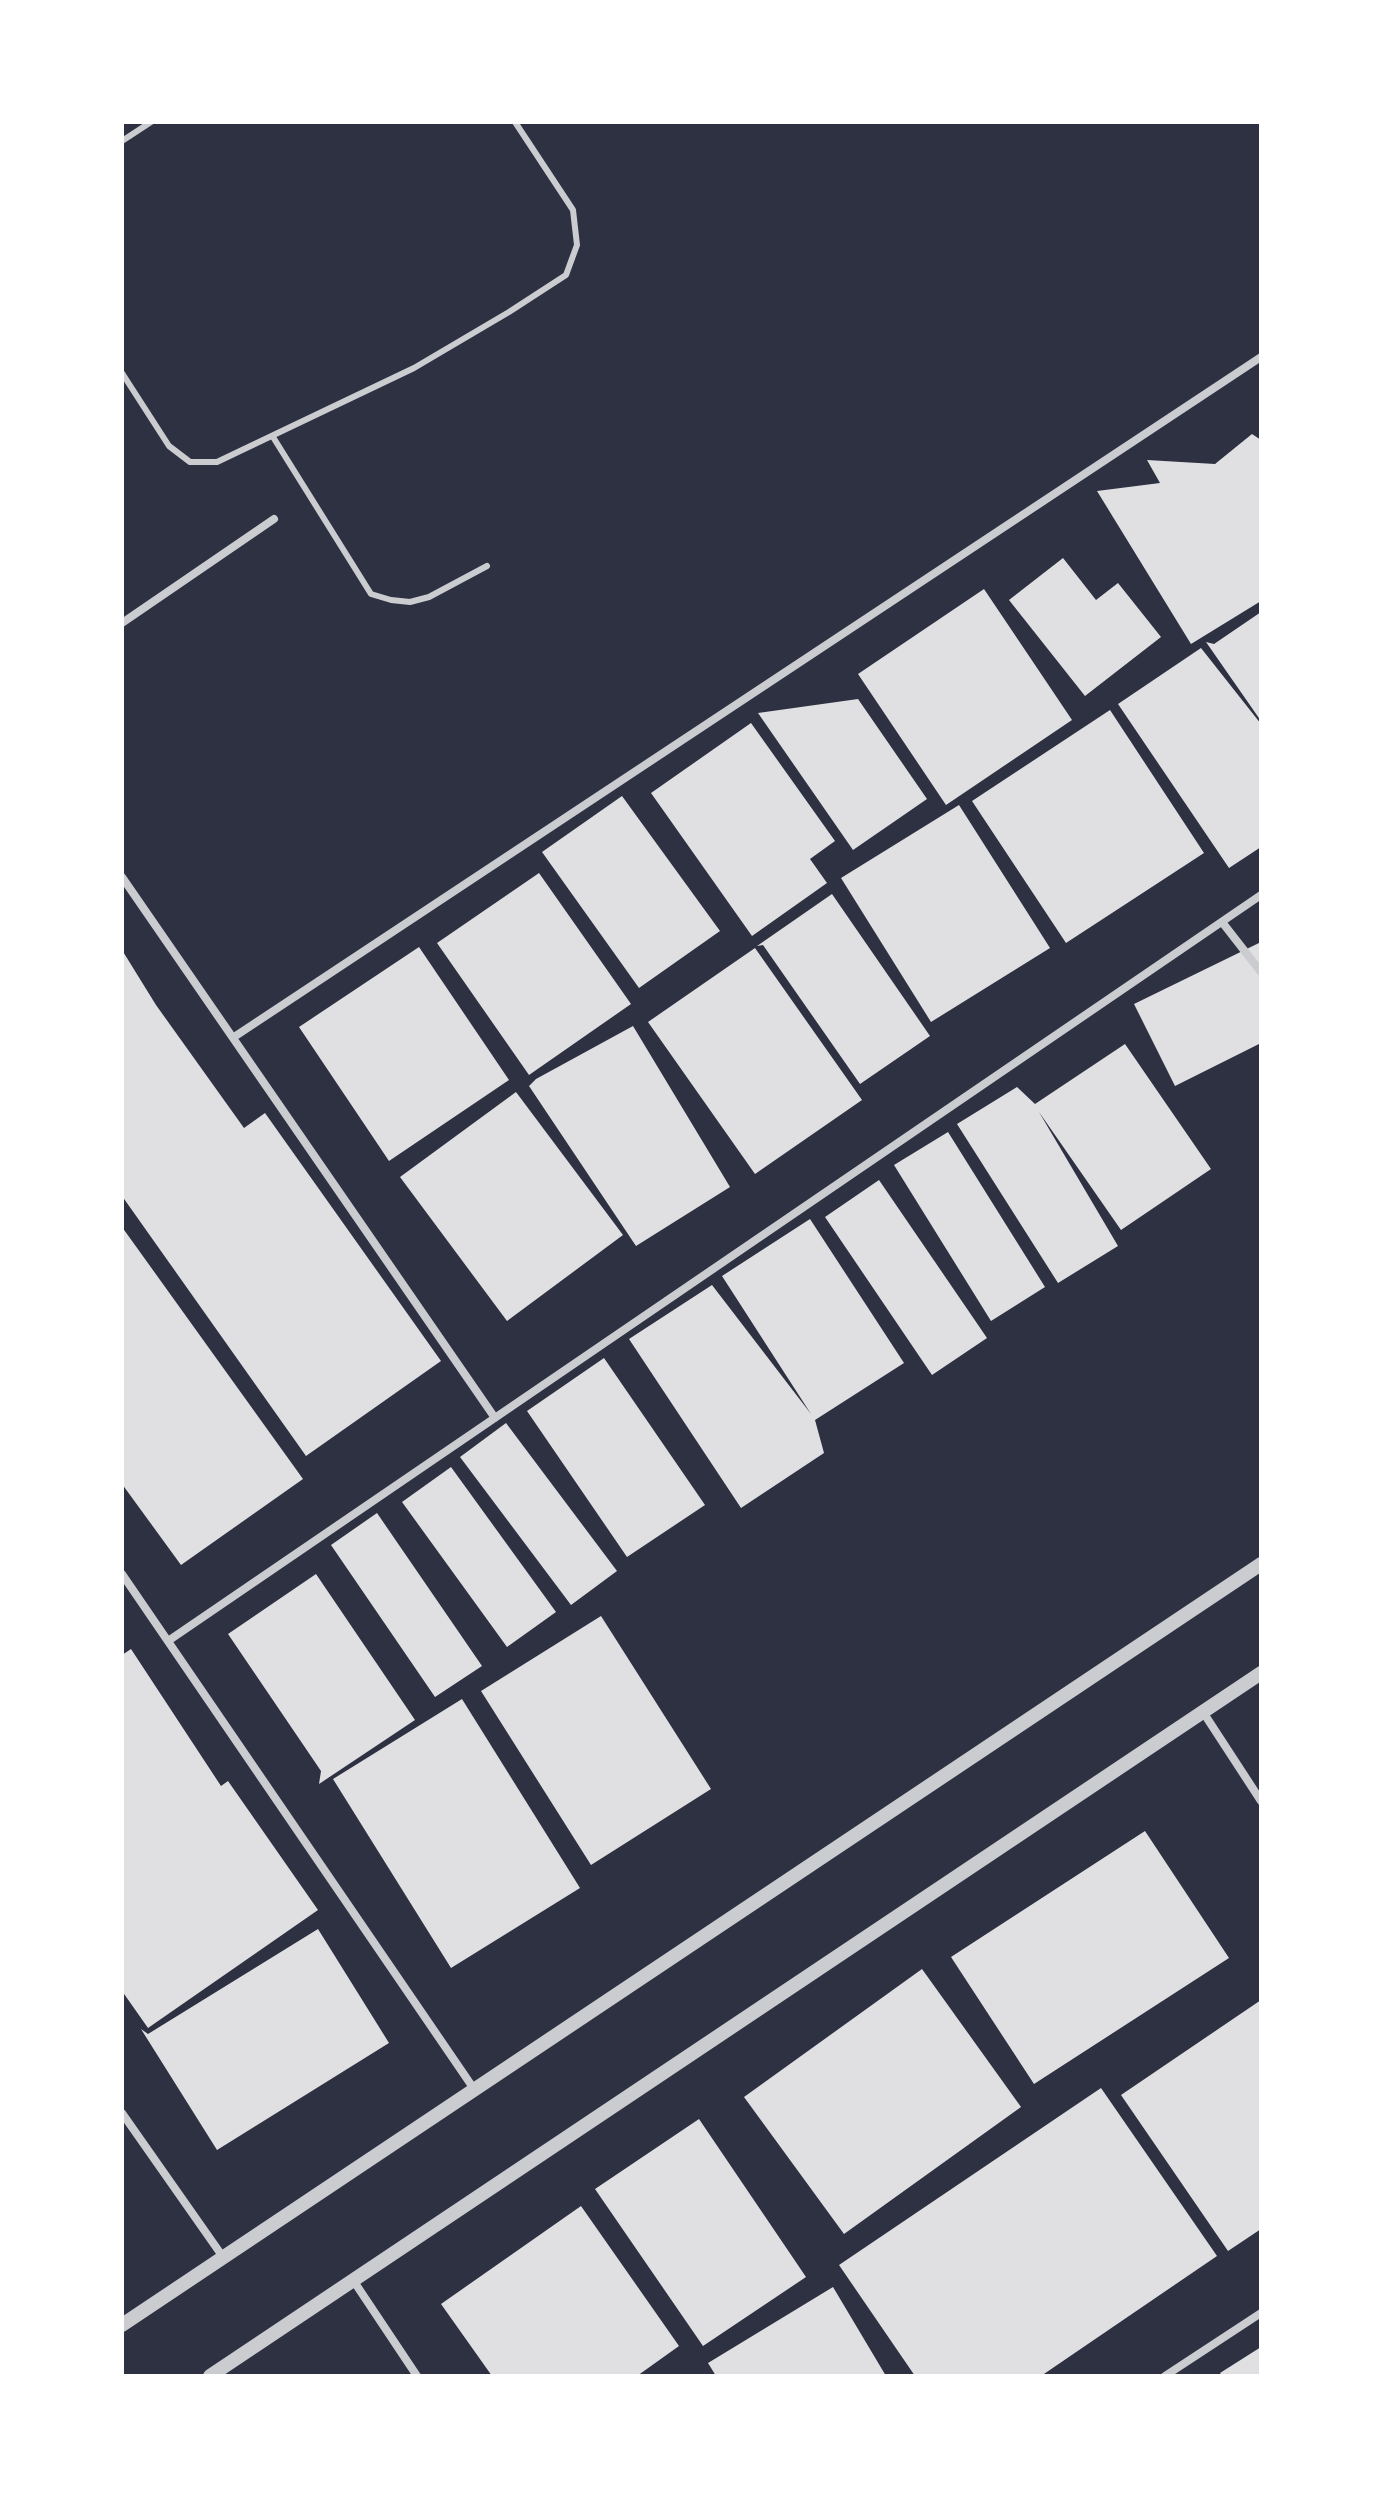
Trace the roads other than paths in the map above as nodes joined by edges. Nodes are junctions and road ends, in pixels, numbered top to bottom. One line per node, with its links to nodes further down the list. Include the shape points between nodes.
1 (151, 122): 3 (lane)
2 (515, 122): 6 (lane, via 573,210 577,245 566,275 414,368)
3 (122, 141)
4 (1261, 357): 14 (street)
5 (122, 373): 6 (lane, via 169,446 190,462 217,462)
6 (273, 437): 8 (lane, via 371,594 410,602)
7 (274, 519): 9 (street)
8 (487, 566)
9 (122, 623)
10 (122, 877): 14 (street)
11 (1261, 895): 12 (street)
12 (1222, 922): 13 (street); 15 (street)
13 (1261, 972)
14 (234, 1037): 15 (street)
15 (495, 1418): 18 (street)
16 (1261, 1564): 22 (street)
17 (122, 1574): 18 (street)
18 (168, 1641): 22 (street)
19 (1261, 1673): 20 (street)
20 (1203, 1712): 21 (street); 25 (street)
21 (1261, 1801)
22 (474, 2089): 24 (street)
23 (122, 2113): 24 (street)
24 (223, 2257): 27 (street)
25 (353, 2280): 28 (street); 29 (street)
26 (1261, 2313): 30 (street)
27 (122, 2325)
28 (210, 2376)
29 (417, 2376)
30 (1165, 2376)

